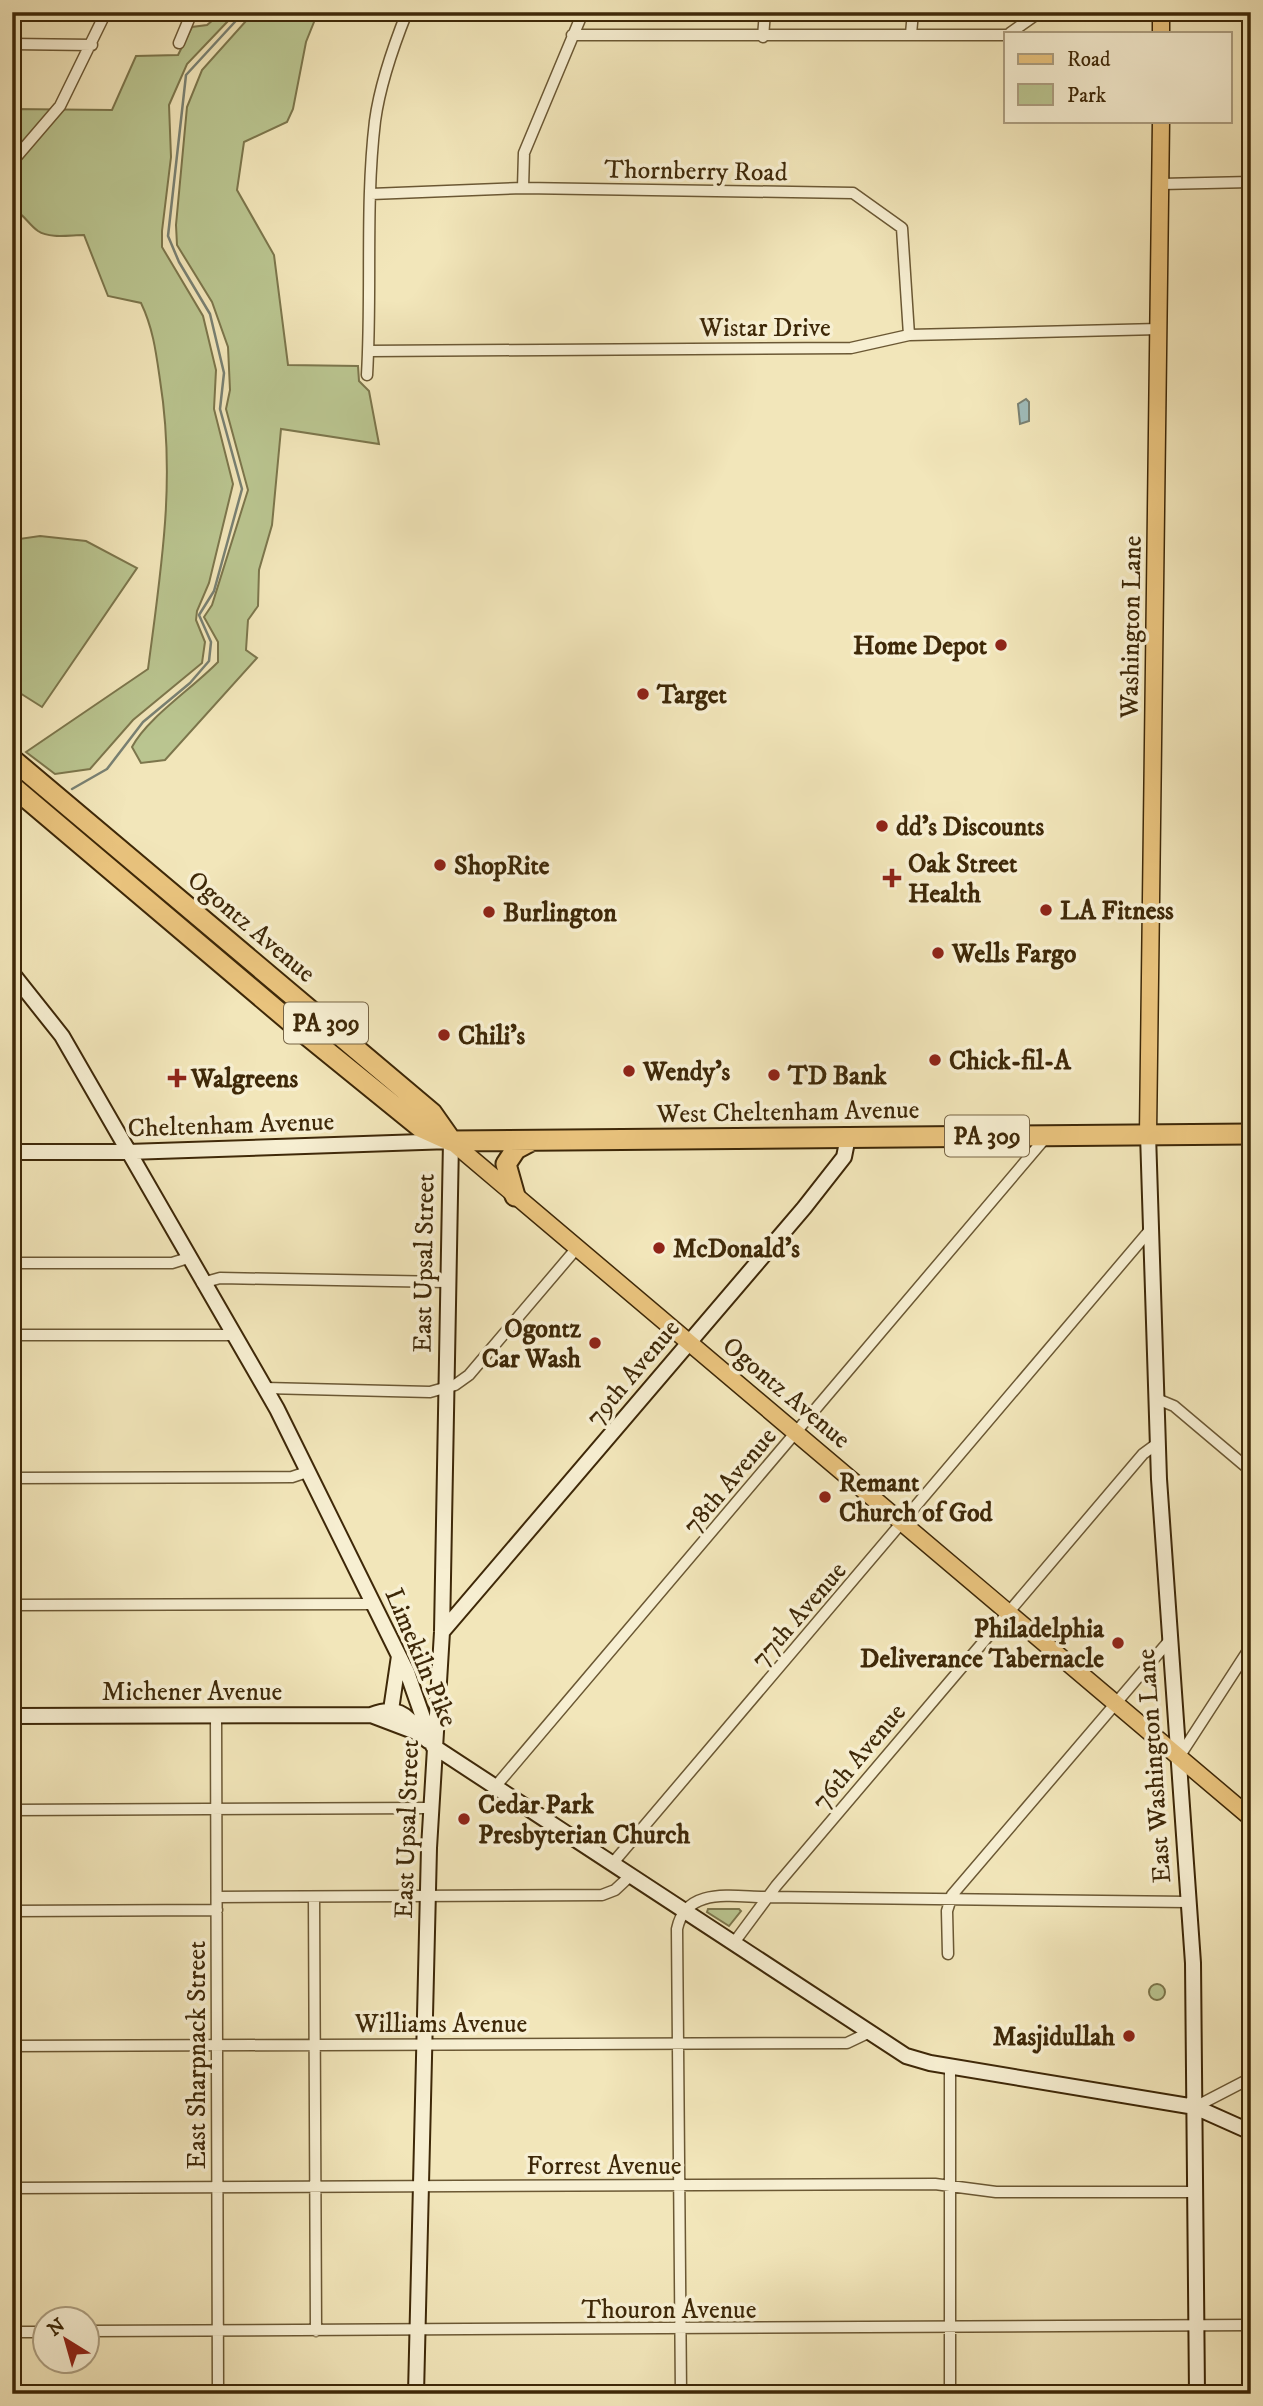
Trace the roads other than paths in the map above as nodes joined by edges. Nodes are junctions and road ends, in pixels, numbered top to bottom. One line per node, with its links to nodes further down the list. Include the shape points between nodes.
1 (106, 12): 17 (street)
2 (192, 12): 16 (street)
3 (407, 12): 23 (street, via 388,62 375,120)
4 (583, 12): 13 (street)
5 (765, 12): 14 (street)
6 (913, 12): 11 (street)
7 (1040, 12): 9 (street)
8 (1161, 12): 10 (main road)
9 (1011, 32)
10 (1161, 32)
11 (911, 34): 12 (street); 14 (street)
12 (1004, 34)
13 (572, 35): 14 (street); 22 (street, via 524,153)
14 (763, 37)
15 (12, 44): 17 (street)
16 (180, 44)
17 (92, 45): 19 (street, via 60,107)
18 (1161, 122): 21 (main road, Washington Lane)
19 (12, 162)
20 (1251, 182): 21 (street)
21 (1161, 184): 24 (main road, Washington Lane)
22 (523, 188): 23 (street, Thornberry Road); 25 (street, Thornberry Road, via 853,193 902,229)
23 (371, 194): 26 (street)
24 (1160, 329): 25 (street, Wistar Drive); 31 (main road, Washington Lane)
25 (909, 335): 26 (street, Wistar Drive, via 850,348)
26 (369, 351): 27 (street)
27 (367, 375)
28 (12, 759): 35 (highway, Ogontz Avenue / PA 309, via 432,1113)
29 (12, 786): 35 (highway, Ogontz Avenue / PA 309, via 420,1127)
30 (12, 973): 38 (street, Limekiln Pike, via 62,1036)
31 (1148, 1134): 32 (highway, West Cheltenham Avenue / PA 309); 33 (highway, West Cheltenham Avenue / PA 309); 40 (street, East Washington Lane)
32 (1251, 1134)
33 (1048, 1135): 34 (highway, West Cheltenham Avenue / PA 309); 52 (street, 78th Avenue)
34 (848, 1137): 36 (highway, West Cheltenham Avenue / PA 309); 48 (street, 79th Avenue, via 844,1157)
35 (451, 1140): 36 (highway, West Cheltenham Avenue / PA 309); 38 (street, Cheltenham Avenue); 39 (main road, Ogontz Avenue); 44 (street, East Upsal Street)
36 (533, 1141): 39 (highway, via 516,1149 506,1164)
37 (12, 1152): 38 (street, Cheltenham Avenue)
38 (128, 1152): 42 (street, Limekiln Pike)
39 (515, 1196): 41 (main road, Ogontz Avenue)
40 (1150, 1230): 51 (street, East Washington Lane); 57 (street, 77th Avenue)
41 (576, 1249): 48 (main road, Ogontz Avenue); 50 (street, via 469,1375)
42 (188, 1258): 43 (street, via 172,1263); 45 (street, Limekiln Pike)
43 (12, 1263)
44 (447, 1282): 45 (street, via 220,1278); 50 (street, East Upsal Street)
45 (202, 1283): 47 (street, Limekiln Pike)
46 (12, 1335): 47 (street)
47 (233, 1335): 49 (street, Limekiln Pike)
48 (689, 1344): 52 (main road, Ogontz Avenue); 61 (street, 79th Avenue)
49 (265, 1388): 50 (street); 55 (street, Limekiln Pike)
50 (445, 1389): 61 (street, East Upsal Street)
51 (1157, 1399): 53 (street, East Washington Lane); 54 (street, via 1174,1406)
52 (796, 1434): 57 (main road, Ogontz Avenue); 73 (street, 78th Avenue)
53 (1158, 1443): 60 (street, 76th Avenue, via 1143,1454); 62 (street, East Washington Lane)
54 (1251, 1471)
55 (307, 1472): 56 (street, via 292,1477); 58 (street, Limekiln Pike)
56 (12, 1478)
57 (902, 1524): 60 (main road, Ogontz Avenue); 78 (street, 77th Avenue)
58 (373, 1604): 59 (street); 64 (street, Limekiln Pike)
59 (12, 1605)
60 (1007, 1614): 65 (main road, Ogontz Avenue); 81 (street, 76th Avenue)
61 (442, 1632): 71 (street, East Upsal Street)
62 (1169, 1641): 65 (street); 72 (street, East Washington Lane)
63 (1251, 1646): 72 (street)
64 (399, 1656): 66 (street); 71 (street, Limekiln Pike)
65 (1114, 1703): 72 (main road, Ogontz Avenue); 84 (street)
66 (391, 1710): 68 (street, Michener Avenue); 70 (street, Michener Avenue, via 410,1720)
67 (216, 1715): 68 (street, Michener Avenue); 69 (street, Michener Avenue); 75 (street, East Sharpnack Street)
68 (371, 1715): 70 (street, Michener Avenue)
69 (12, 1716)
70 (421, 1734): 71 (street, Michener Avenue)
71 (433, 1746): 73 (street, Limekiln Pike); 74 (street, East Upsal Street)
72 (1179, 1757): 77 (main road, Ogontz Avenue); 85 (street, East Washington Lane)
73 (495, 1787): 78 (street, Limekiln Pike)
74 (431, 1808): 75 (street); 80 (street, East Upsal Street)
75 (216, 1809): 76 (street); 82 (street, East Sharpnack Street)
76 (12, 1810)
77 (1251, 1818)
78 (612, 1864): 79 (street, Limekiln Pike)
79 (630, 1876): 80 (street, via 602,1895); 88 (street, Limekiln Pike)
80 (428, 1896): 83 (street); 93 (street, East Upsal Street)
81 (767, 1896): 84 (street); 88 (street, via 700,1898); 89 (street, 76th Avenue)
82 (217, 1897): 83 (street); 86 (street, East Sharpnack Street)
83 (314, 1897): 95 (street)
84 (950, 1899): 85 (street); 90 (street)
85 (1188, 1902): 99 (street, East Washington Lane)
86 (217, 1910): 87 (street); 94 (street, East Sharpnack Street)
87 (12, 1911)
88 (683, 1911): 89 (street, Limekiln Pike); 92 (street, via 677,1929)
89 (733, 1944): 91 (street, Limekiln Pike)
90 (948, 1954)
91 (868, 2033): 92 (street, Williams Avenue, via 847,2043); 97 (street, Limekiln Pike, via 906,2056)
92 (678, 2043): 93 (street, Williams Avenue); 101 (street)
93 (425, 2044): 95 (street, Williams Avenue); 102 (street, East Upsal Street)
94 (217, 2045): 95 (street, Williams Avenue); 96 (street, Williams Avenue); 104 (street, East Sharpnack Street)
95 (315, 2045): 105 (street)
96 (12, 2046)
97 (950, 2067): 99 (street, Limekiln Pike); 103 (street)
98 (1251, 2078): 99 (street)
99 (1195, 2107): 100 (street, Limekiln Pike); 107 (street, East Washington Lane)
100 (1251, 2132)
101 (679, 2185): 102 (street, Forrest Avenue); 103 (street, Forrest Avenue); 111 (street)
102 (422, 2186): 105 (street, Forrest Avenue); 115 (street, East Upsal Street)
103 (949, 2186): 107 (street, Forrest Avenue, via 996,2192); 110 (street)
104 (218, 2187): 105 (street, Forrest Avenue); 106 (street, Forrest Avenue); 112 (street, East Sharpnack Street)
105 (316, 2187): 114 (street)
106 (12, 2188)
107 (1195, 2192): 109 (street, East Washington Lane)
108 (1251, 2325): 109 (street, Thouron Avenue)
109 (1197, 2327): 110 (street, Thouron Avenue); 122 (street, East Washington Lane)
110 (950, 2328): 111 (street, Thouron Avenue); 121 (street)
111 (680, 2329): 115 (street, Thouron Avenue); 120 (street)
112 (218, 2330): 113 (street, Thouron Avenue); 114 (street, Thouron Avenue); 118 (street, East Sharpnack Street)
113 (102, 2331)
114 (316, 2331): 115 (street, Thouron Avenue)
115 (419, 2331): 119 (street, East Upsal Street)
116 (12, 2332): 117 (street)
117 (32, 2332)
118 (218, 2394)
119 (416, 2394)
120 (681, 2394)
121 (950, 2394)
122 (1197, 2394)

